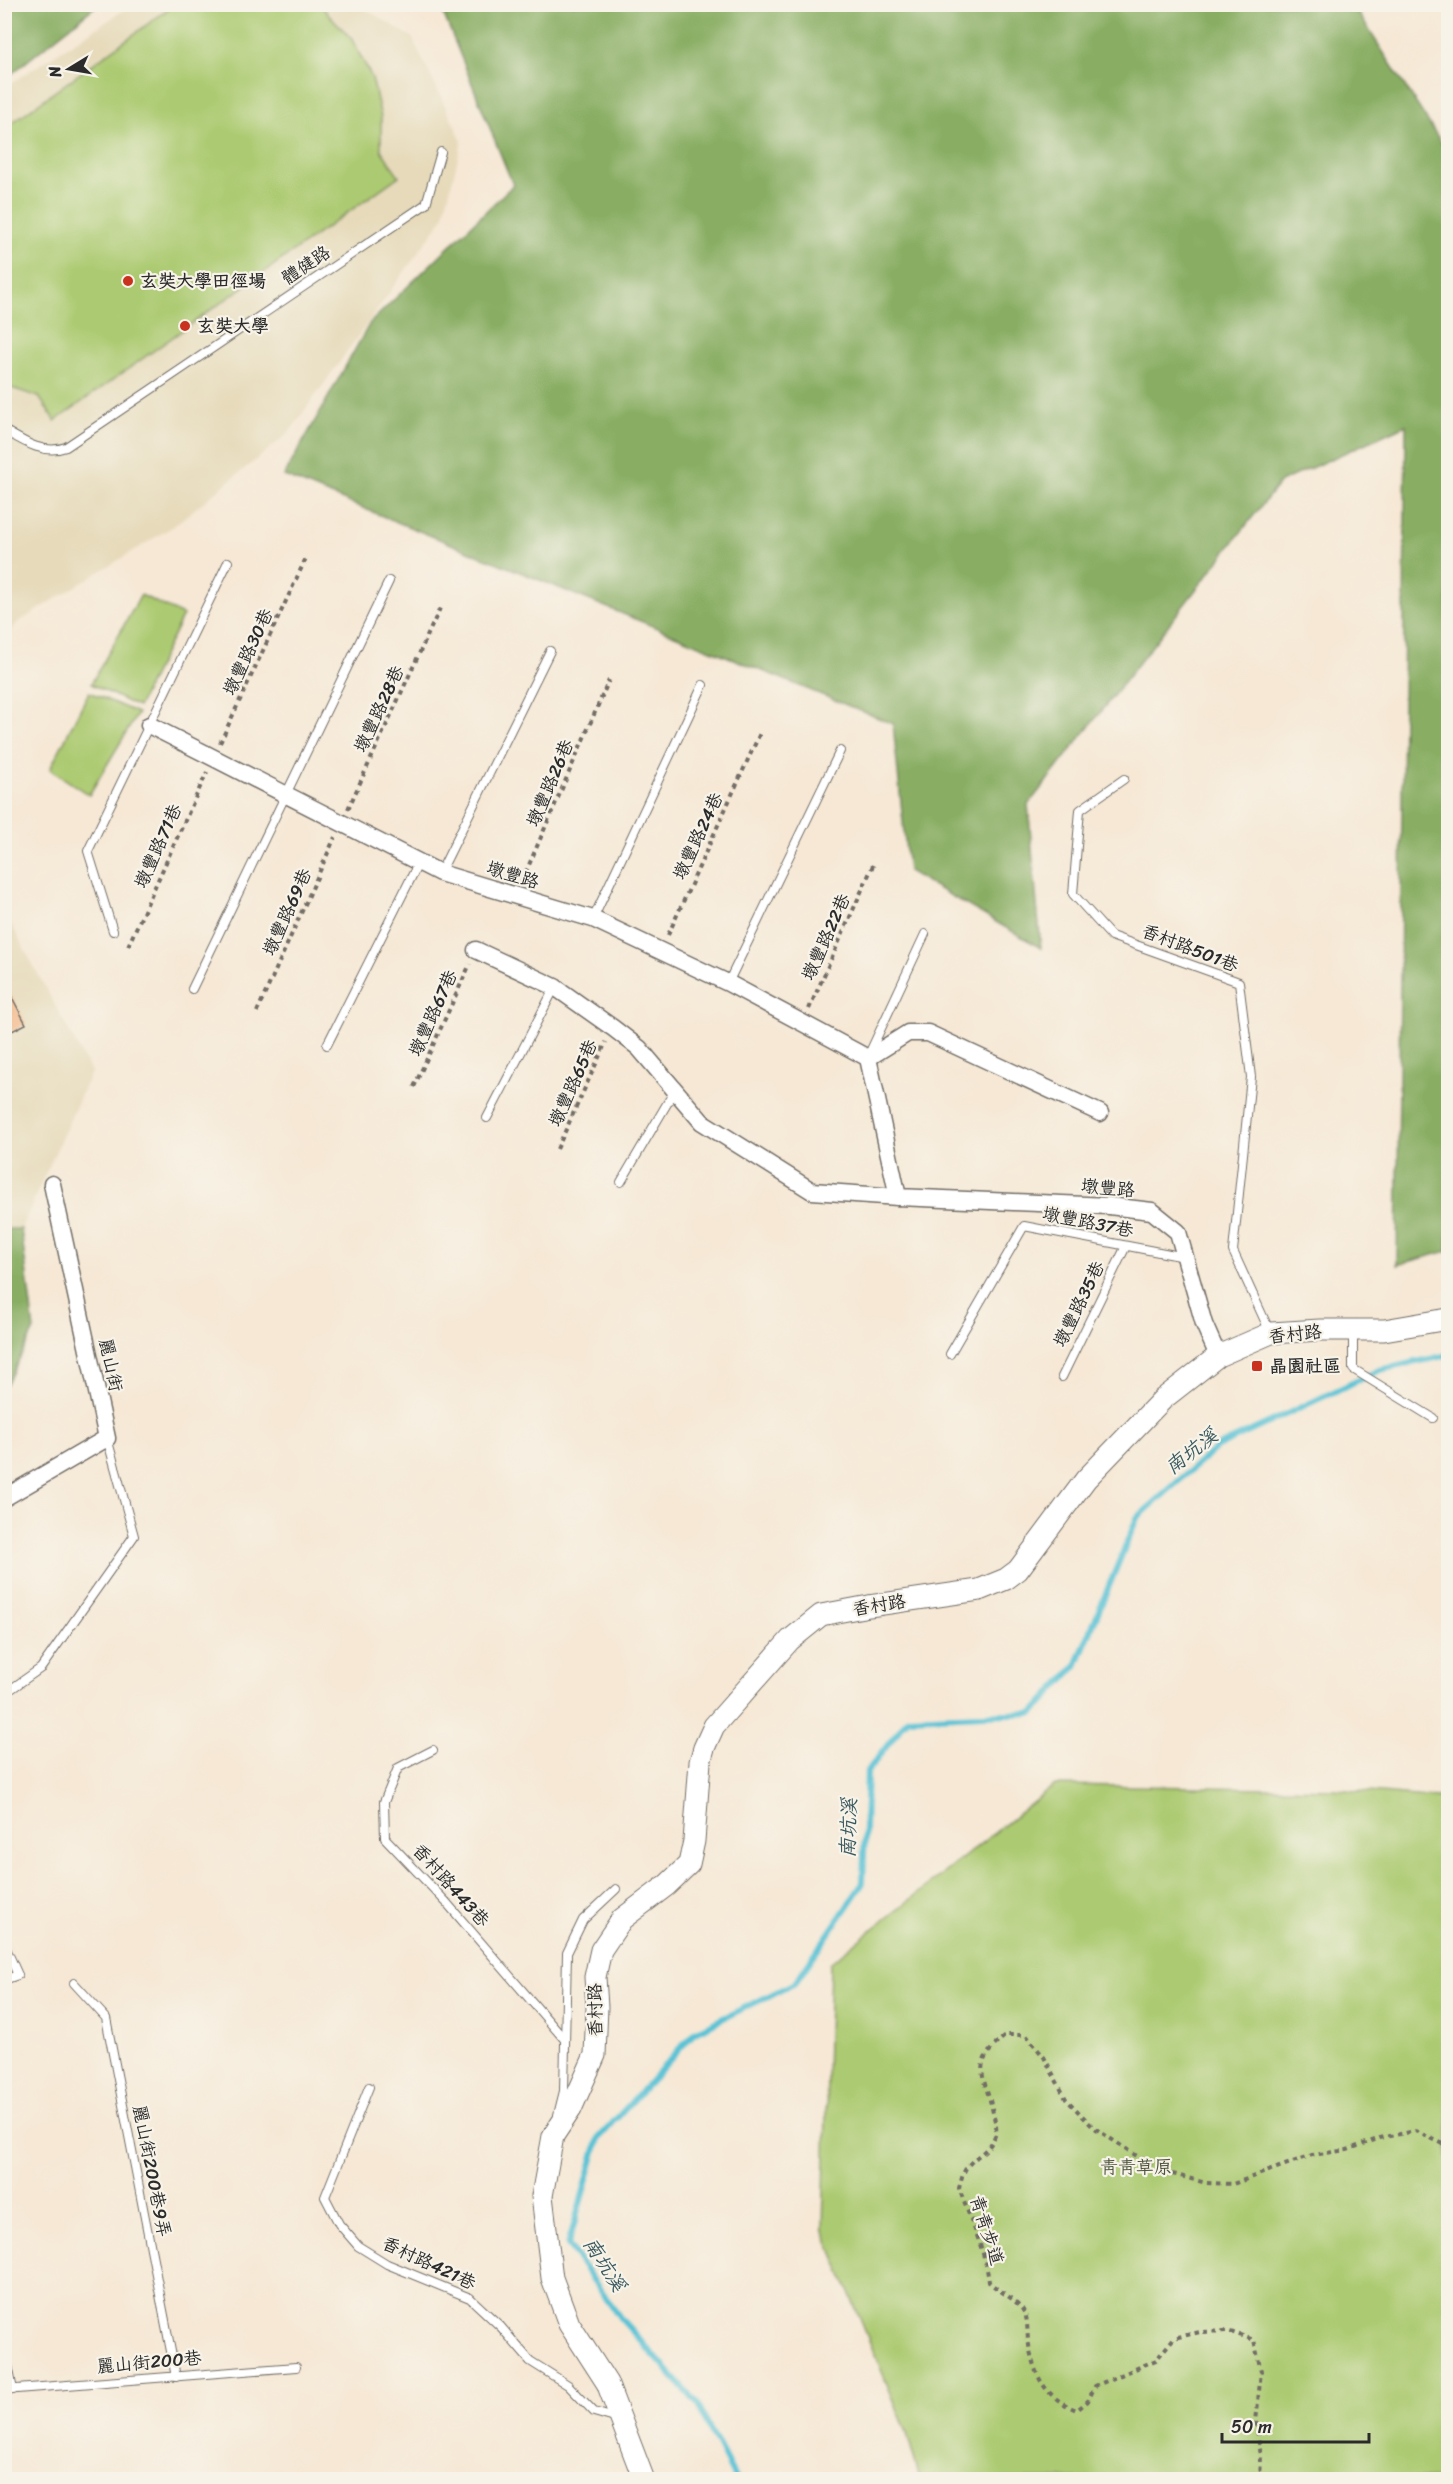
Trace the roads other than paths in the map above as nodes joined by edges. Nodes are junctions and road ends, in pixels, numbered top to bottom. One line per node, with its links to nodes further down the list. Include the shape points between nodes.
1 (441, 152): 2 (lane, 體健路, via 426,204 66,447 53,452 37,448)
2 (4, 430)
3 (228, 562): 7 (lane)
4 (389, 581): 10 (lane)
5 (550, 651): 12 (lane)
6 (703, 685): 13 (lane)
7 (149, 725): 10 (street, 墩豐路); 14 (lane, via 88,851)
8 (840, 751): 17 (lane)
9 (1124, 779): 32 (lane, 香村路501巷, via 1080,810 1073,894 1111,936 1239,982 1251,1077 1233,1251)
10 (285, 795): 11 (street, 墩豐路); 19 (lane)
11 (419, 862): 12 (street, 墩豐路); 20 (lane)
12 (440, 873): 13 (street, 墩豐路)
13 (593, 919): 17 (street, 墩豐路)
14 (113, 931)
15 (925, 934): 21 (lane)
16 (476, 950): 18 (street, 墩豐路)
17 (728, 983): 21 (street, 墩豐路)
18 (555, 987): 22 (street, 墩豐路, via 639,1048); 24 (lane)
19 (192, 989)
20 (327, 1045)
21 (868, 1058): 23 (street, via 908,1033 928,1033); 27 (street)
22 (675, 1090): 25 (lane); 27 (street, 墩豐路, via 702,1122 812,1191)
23 (1100, 1113)
24 (487, 1118)
25 (621, 1182)
26 (52, 1184): 37 (street, 麗山街)
27 (898, 1197): 29 (street, 墩豐路, via 1152,1211 1178,1232)
28 (1126, 1246): 29 (lane, 墩豐路37巷); 33 (lane, 墩豐路37巷, via 1024,1226); 35 (lane, 墩豐路35巷)
29 (1185, 1258): 34 (street, 墩豐路, via 1204,1324)
30 (1449, 1319): 31 (street, 香村路, via 1384,1330)
31 (1353, 1330): 32 (street, 香村路); 36 (lane, via 1353,1369)
32 (1270, 1333): 34 (street, 香村路)
33 (950, 1354)
34 (1218, 1356): 47 (street, 香村路, via 1162,1399 1086,1479 1012,1575 979,1590 821,1615 790,1640 714,1726 700,1762 689,1864 622,1918 601,1950 595,1977 596,2055 571,2109)
35 (1062, 1377)
36 (1433, 1418)
37 (107, 1438): 38 (street); 39 (lane, via 134,1536 41,1668)
38 (4, 1498)
39 (4, 1694)
40 (433, 1750): 45 (lane, 香村路443巷, via 399,1768 384,1802 385,1838)
41 (616, 1889): 45 (lane, 香村路, via 583,1920 567,1953)
42 (4, 1944): 43 (lane, via 18,1975)
43 (4, 1980)
44 (74, 1983): 50 (lane, 麗山街200巷9弄, via 106,2018)
45 (565, 2040): 47 (lane, 香村路, via 564,2091)
46 (369, 2087): 52 (lane, 香村路421巷, via 325,2197 339,2224 358,2246 387,2264 470,2298 530,2361 568,2385 594,2412)
47 (553, 2136): 52 (street, 香村路, via 542,2196 552,2278 569,2324 607,2384)
48 (4, 2346): 51 (lane)
49 (296, 2367): 50 (lane, 麗山街200巷)
50 (176, 2377): 51 (lane, 麗山街200巷)
51 (9, 2390)
52 (622, 2420): 53 (street, 香村路)
53 (644, 2480)

